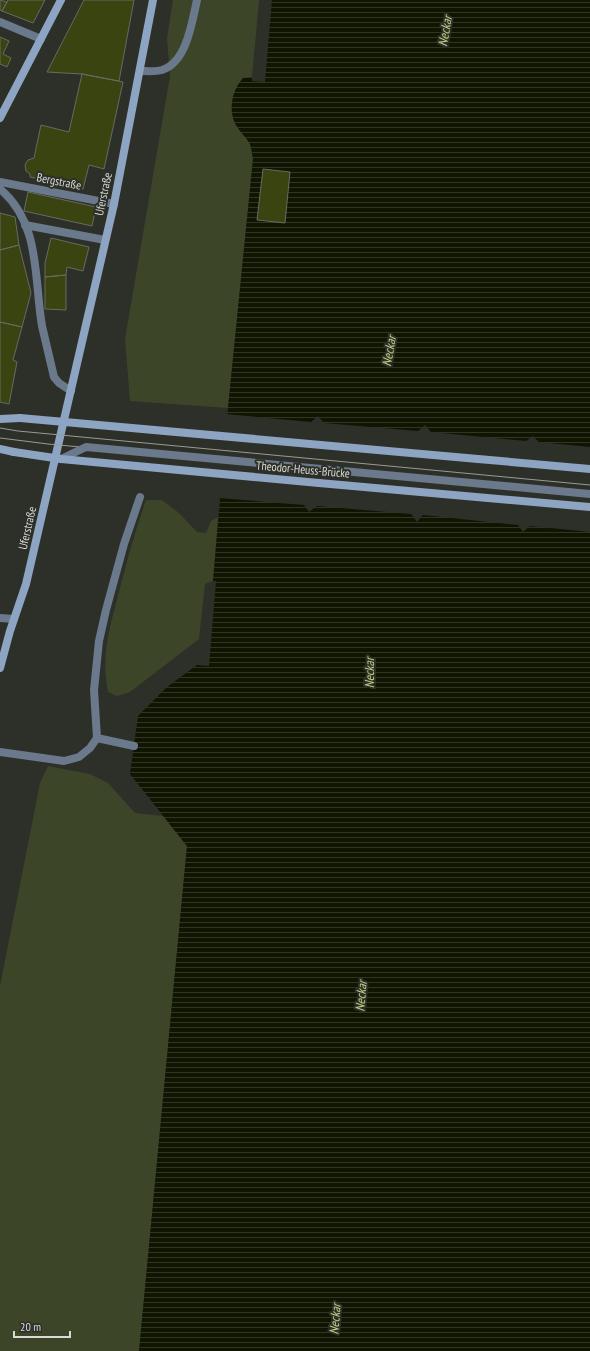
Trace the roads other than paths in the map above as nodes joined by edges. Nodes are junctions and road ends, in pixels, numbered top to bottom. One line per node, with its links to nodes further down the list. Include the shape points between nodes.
1 (61, 0): 5 (main road)
2 (153, 0): 6 (main road, Uferstraße)
3 (197, 0): 6 (street, via 188,38 175,61 164,70)
4 (0, 22): 5 (street)
5 (41, 39): 7 (main road)
6 (140, 71): 10 (main road, Uferstraße)
7 (0, 118)
8 (0, 182): 10 (street, Bergstraße)
9 (0, 190): 11 (street, via 14,204)
10 (114, 204): 12 (main road, Uferstraße)
11 (25, 225): 12 (street); 13 (street, via 36,267 42,325 54,377)
12 (105, 240): 13 (main road, Uferstraße)
13 (71, 391): 22 (main road, Uferstraße, via 26,584)
14 (0, 419): 17 (main road, Theodor-Heuss-Brücke, bridge, via 20,418)
15 (0, 449): 16 (main road, Theodor-Heuss-Brücke, bridge)
16 (60, 459): 18 (street, bridge, via 86,447); 20 (main road, Theodor-Heuss-Brücke, bridge)
17 (590, 470)
18 (590, 494)
19 (140, 497): 24 (street, via 122,551 99,641 94,690)
20 (590, 507)
21 (0, 618): 22 (street)
22 (14, 619): 23 (main road, Uferstraße)
23 (0, 668)
24 (97, 738): 25 (street); 26 (street, via 79,757 64,761)
25 (134, 746)
26 (0, 752)

